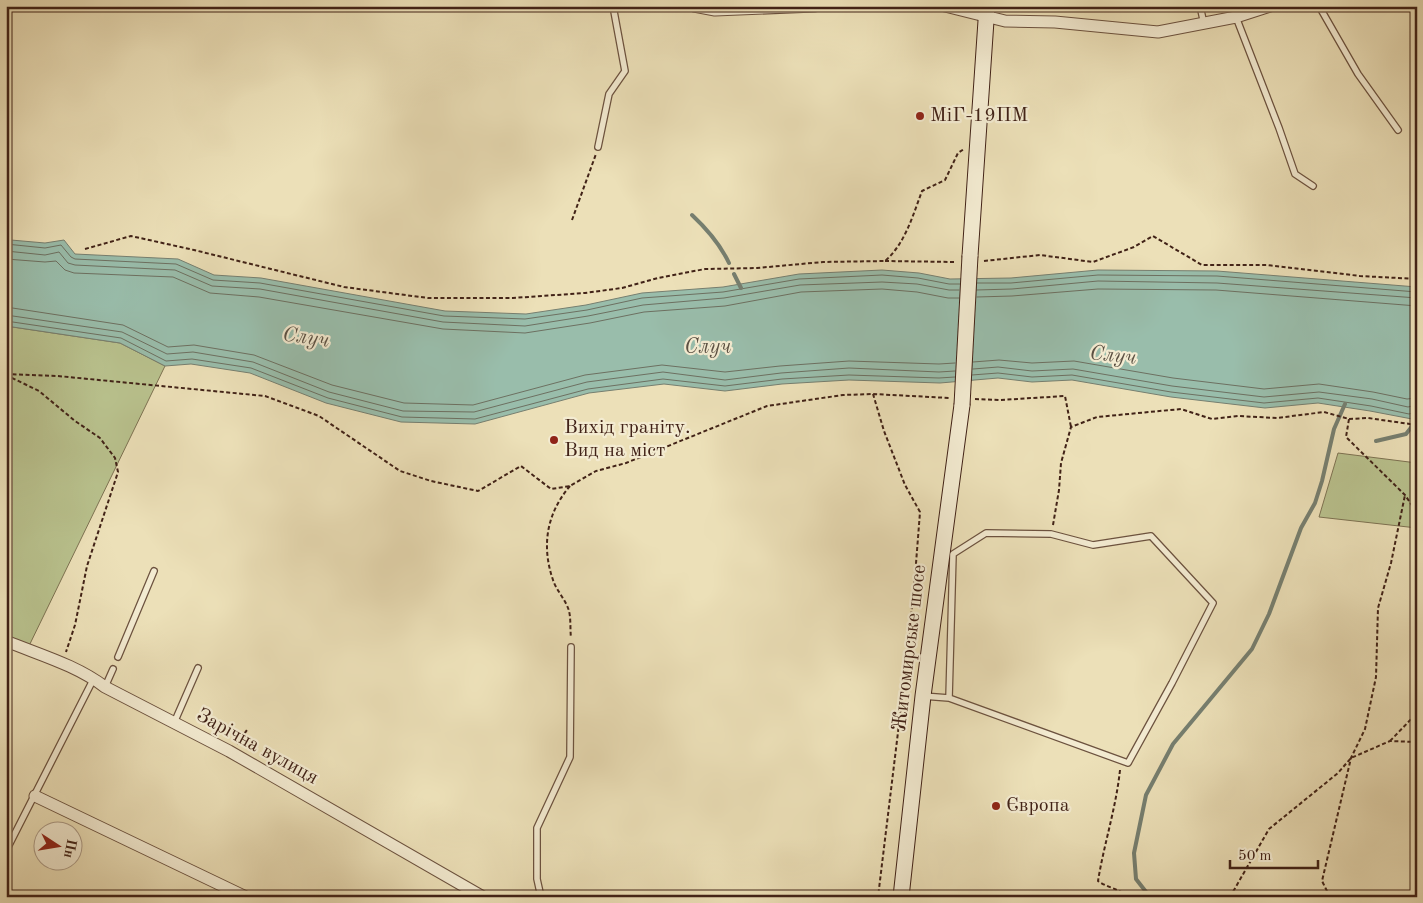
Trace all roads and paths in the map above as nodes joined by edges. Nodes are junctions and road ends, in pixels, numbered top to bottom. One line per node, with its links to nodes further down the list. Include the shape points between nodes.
1 (612, 6): 12 (lane, via 625,71 609,94)
2 (694, 6): 3 (street, via 715,10)
3 (815, 6)
4 (945, 6): 8 (street)
5 (1200, 6): 10 (lane)
6 (1270, 6): 9 (street)
7 (1319, 6): 11 (lane, via 1358,74)
8 (987, 11): 10 (street, via 1005,20 1158,32); 17 (main road, Житомирське шосе)
9 (1236, 17): 10 (street); 14 (lane, via 1295,174)
10 (1204, 24)
11 (1398, 130)
12 (598, 147): 15 (path)
13 (968, 147): 18 (path, via 958,153 945,180 922,191 908,228)
14 (1313, 186)
15 (572, 220)
16 (85, 250): 18 (path, via 131,236 344,287 428,298 513,298 585,293 705,269)
17 (977, 258): 20 (path, via 1040,255 1093,262 1154,236 1202,265 1267,265); 23 (main road, Житомирське шосе, bridge)
18 (885, 261): 19 (path)
19 (954, 262)
20 (1417, 279)
21 (6, 374): 27 (path, via 265,396 319,416 400,471 431,482 478,491 521,466 551,489); 35 (path, via 39,391 100,438 115,458 118,472 87,566 75,625)
22 (873, 394): 23 (path); 27 (path, via 767,406 626,463 596,471); 55 (path, via 905,485 920,512)
23 (963, 401): 26 (path, via 1065,396); 40 (main road, Житомирське шосе)
24 (1349, 419): 25 (path, via 1368,418); 26 (path, via 1324,412 1276,418 1238,416 1212,419 1181,410 1097,417); 28 (path, via 1346,437)
25 (1417, 425)
26 (1071, 427): 30 (path, via 1061,463)
27 (570, 486): 33 (path, via 559,498 549,520 546,551 553,580 569,610)
28 (1404, 494): 29 (path); 48 (path, via 1391,563 1378,608 1376,677 1365,729)
29 (1417, 513)
30 (1051, 534): 41 (lane, via 986,533 953,554); 49 (lane, via 1093,545 1151,536 1213,603 1128,763)
31 (154, 571): 34 (lane)
32 (6, 641): 35 (street, Зарічна вулиця)
33 (571, 648): 54 (lane, via 570,757 538,828 537,879)
34 (118, 657)
35 (62, 662): 38 (street, Зарічна вулиця)
36 (198, 668): 43 (lane)
37 (113, 669): 39 (lane)
38 (94, 678): 39 (street, Зарічна вулиця); 50 (lane)
39 (105, 687): 43 (street, Зарічна вулиця)
40 (923, 696): 41 (lane); 56 (main road, Житомирське шосе)
41 (949, 698): 49 (lane)
42 (1417, 713): 45 (path)
43 (174, 722): 53 (street, Зарічна вулиця)
44 (247, 730): 47 (path)
45 (1390, 741): 46 (path); 48 (path)
46 (1417, 742)
47 (236, 745)
48 (1350, 758): 58 (path, via 1338,773 1269,829); 59 (path, via 1322,881)
49 (1121, 760): 57 (path, via 1118,792 1098,882)
50 (35, 796): 51 (lane); 52 (street)
51 (6, 851)
52 (246, 897)
53 (484, 897)
54 (541, 897)
55 (878, 897)
56 (901, 897)
57 (1129, 897)
58 (1230, 897)
59 (1330, 897)

